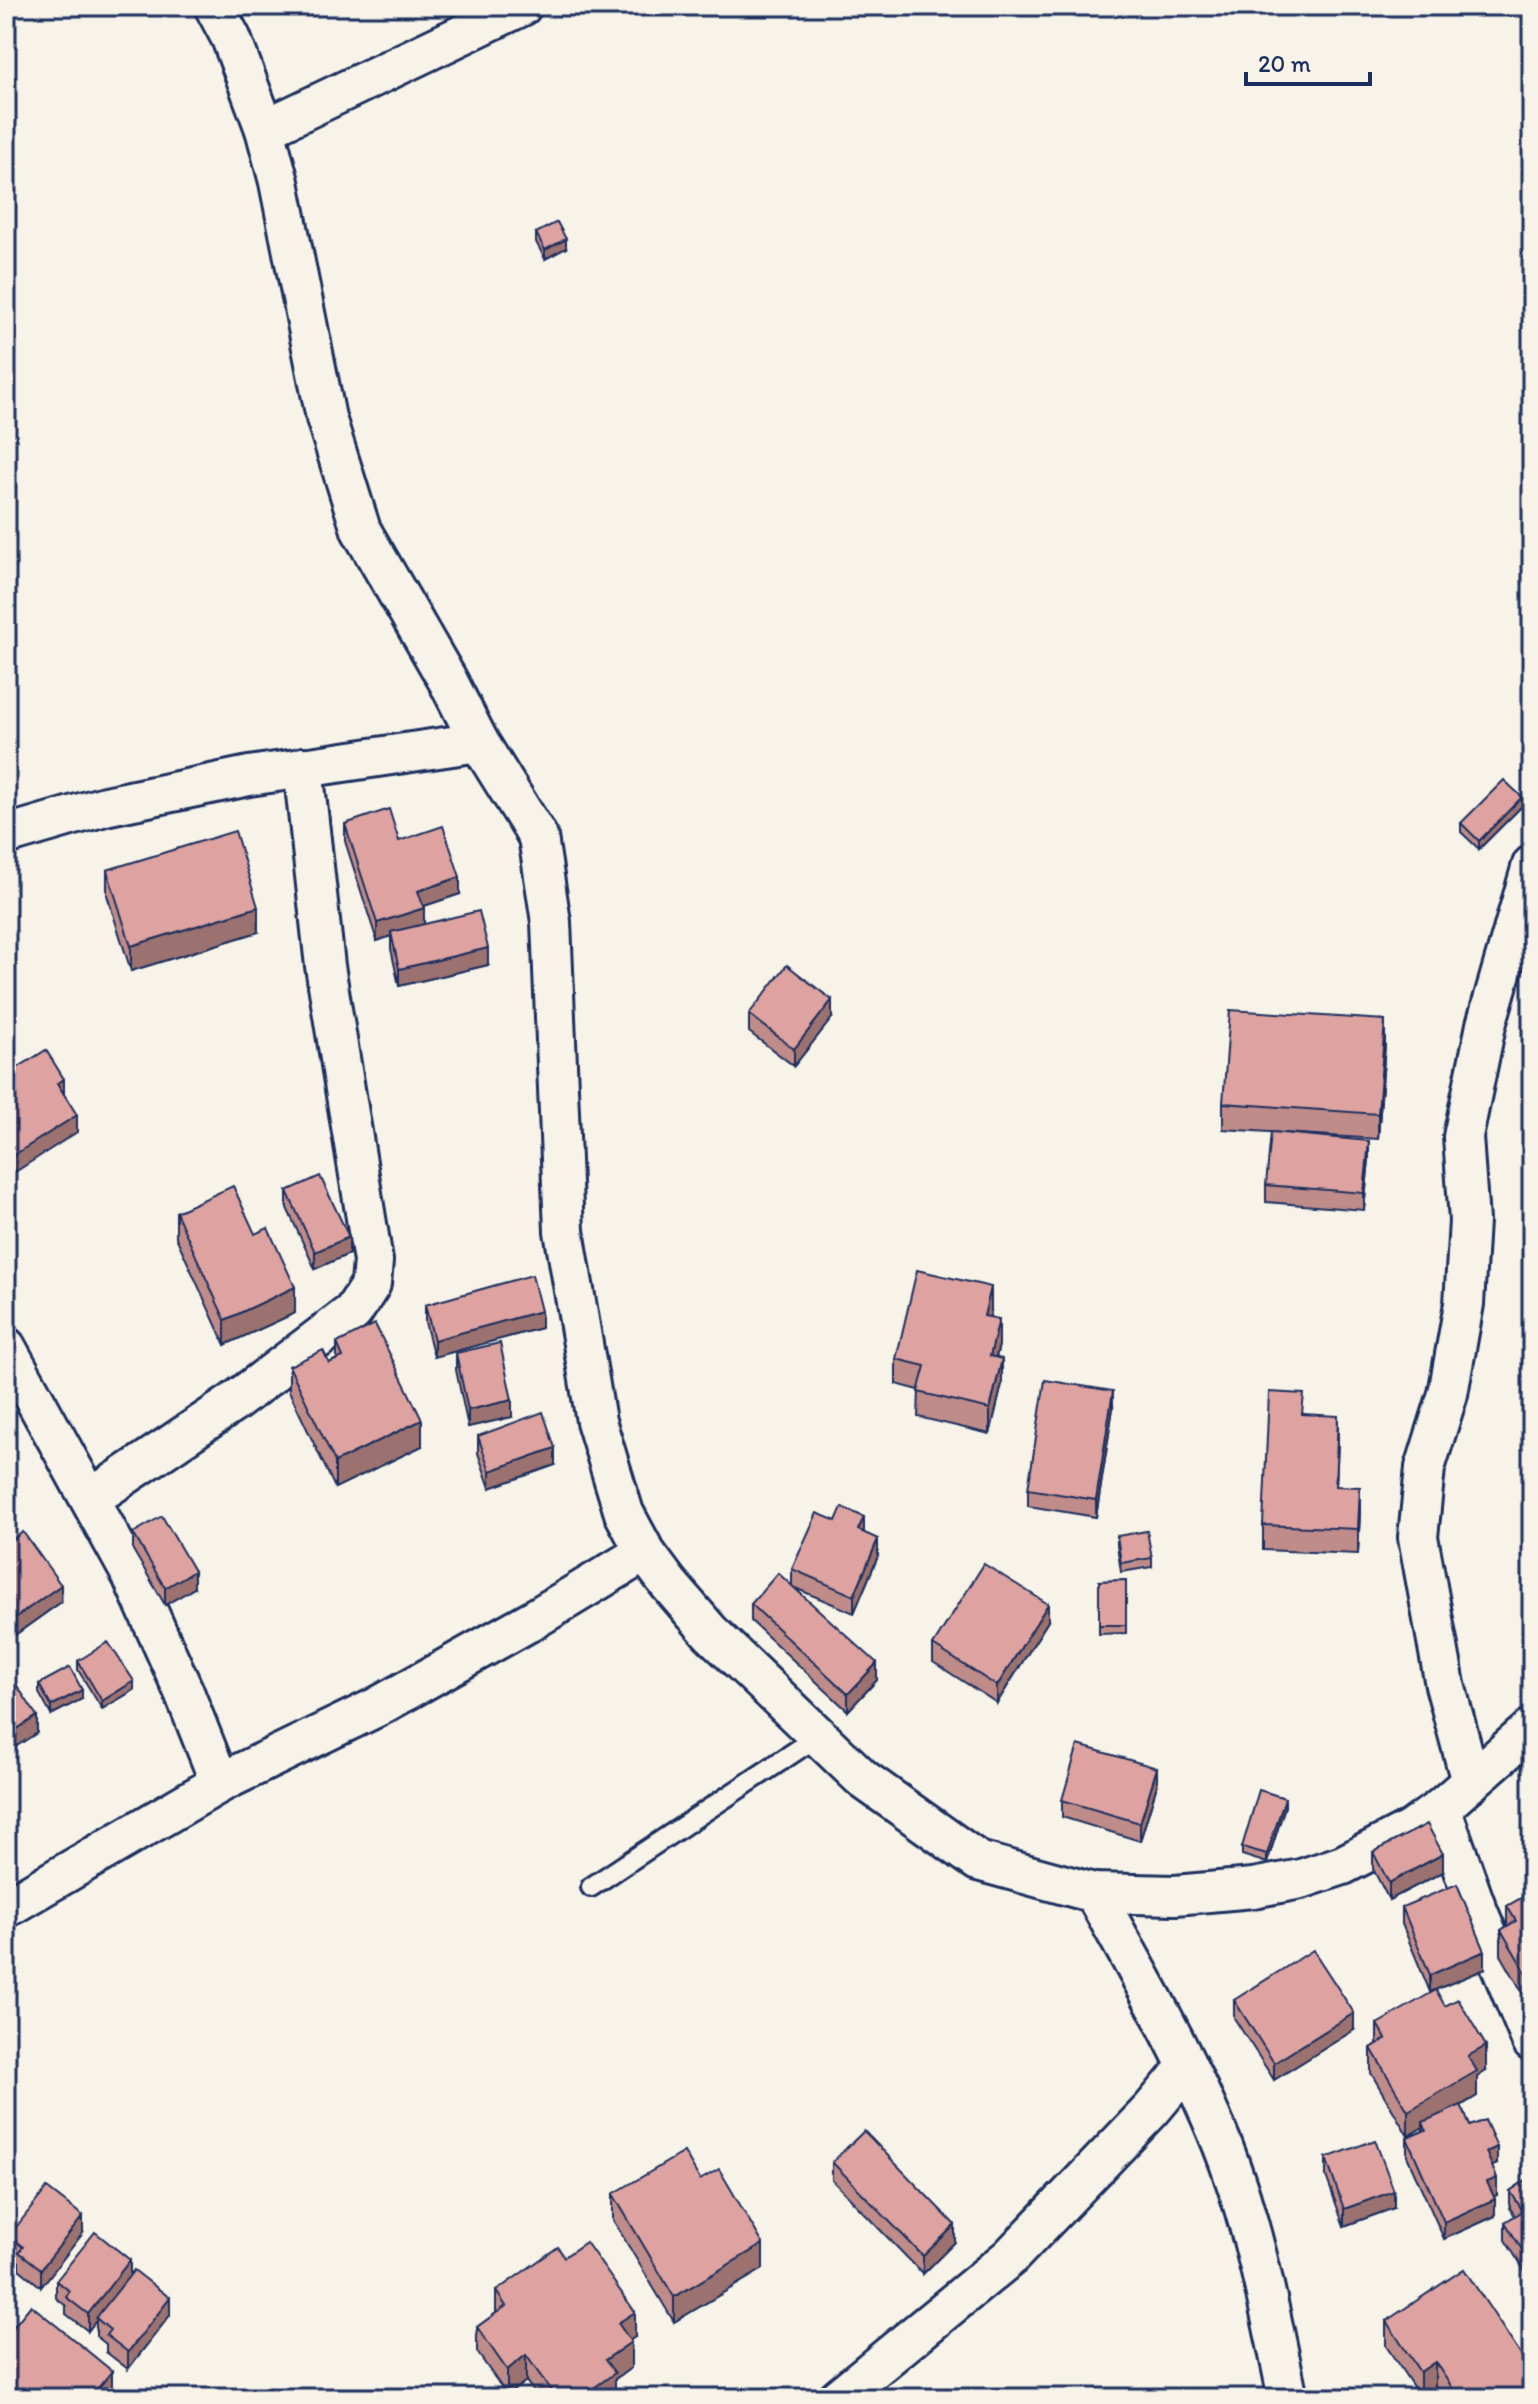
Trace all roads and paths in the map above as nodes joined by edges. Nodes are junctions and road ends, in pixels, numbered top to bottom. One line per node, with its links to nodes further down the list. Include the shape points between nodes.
1 (214, 6): 3 (street)
2 (522, 6): 3 (street)
3 (265, 129): 4 (street, via 326,418 361,530)
4 (479, 742): 5 (street); 10 (street, via 538,837 551,922 564,1231 596,1421 624,1513)
5 (303, 767): 6 (street, via 105,806); 9 (street, via 325,966 373,1261 371,1284 353,1312 233,1403)
6 (6, 835)
7 (1532, 865): 13 (street, via 1486,1025 1463,1137 1469,1221 1464,1304 1448,1394 1425,1468 1418,1537 1445,1685)
8 (6, 1347): 9 (street)
9 (90, 1499): 14 (street, via 139,1591)
10 (645, 1552): 12 (street, via 710,1632); 14 (street, via 377,1707)
11 (1532, 1728): 13 (street)
12 (817, 1737): 16 (lane); 17 (street, via 863,1779 978,1861)
13 (1471, 1782): 15 (street)
14 (220, 1783): 18 (street)
15 (1441, 1808): 17 (street, via 1343,1865 1301,1879 1175,1895); 19 (street)
16 (591, 1887)
17 (1094, 1893): 20 (street)
18 (6, 1908)
19 (1532, 2042)
20 (1187, 2067): 21 (street, via 1010,2257); 22 (street, via 1244,2209)
21 (838, 2398)
22 (1288, 2398)

